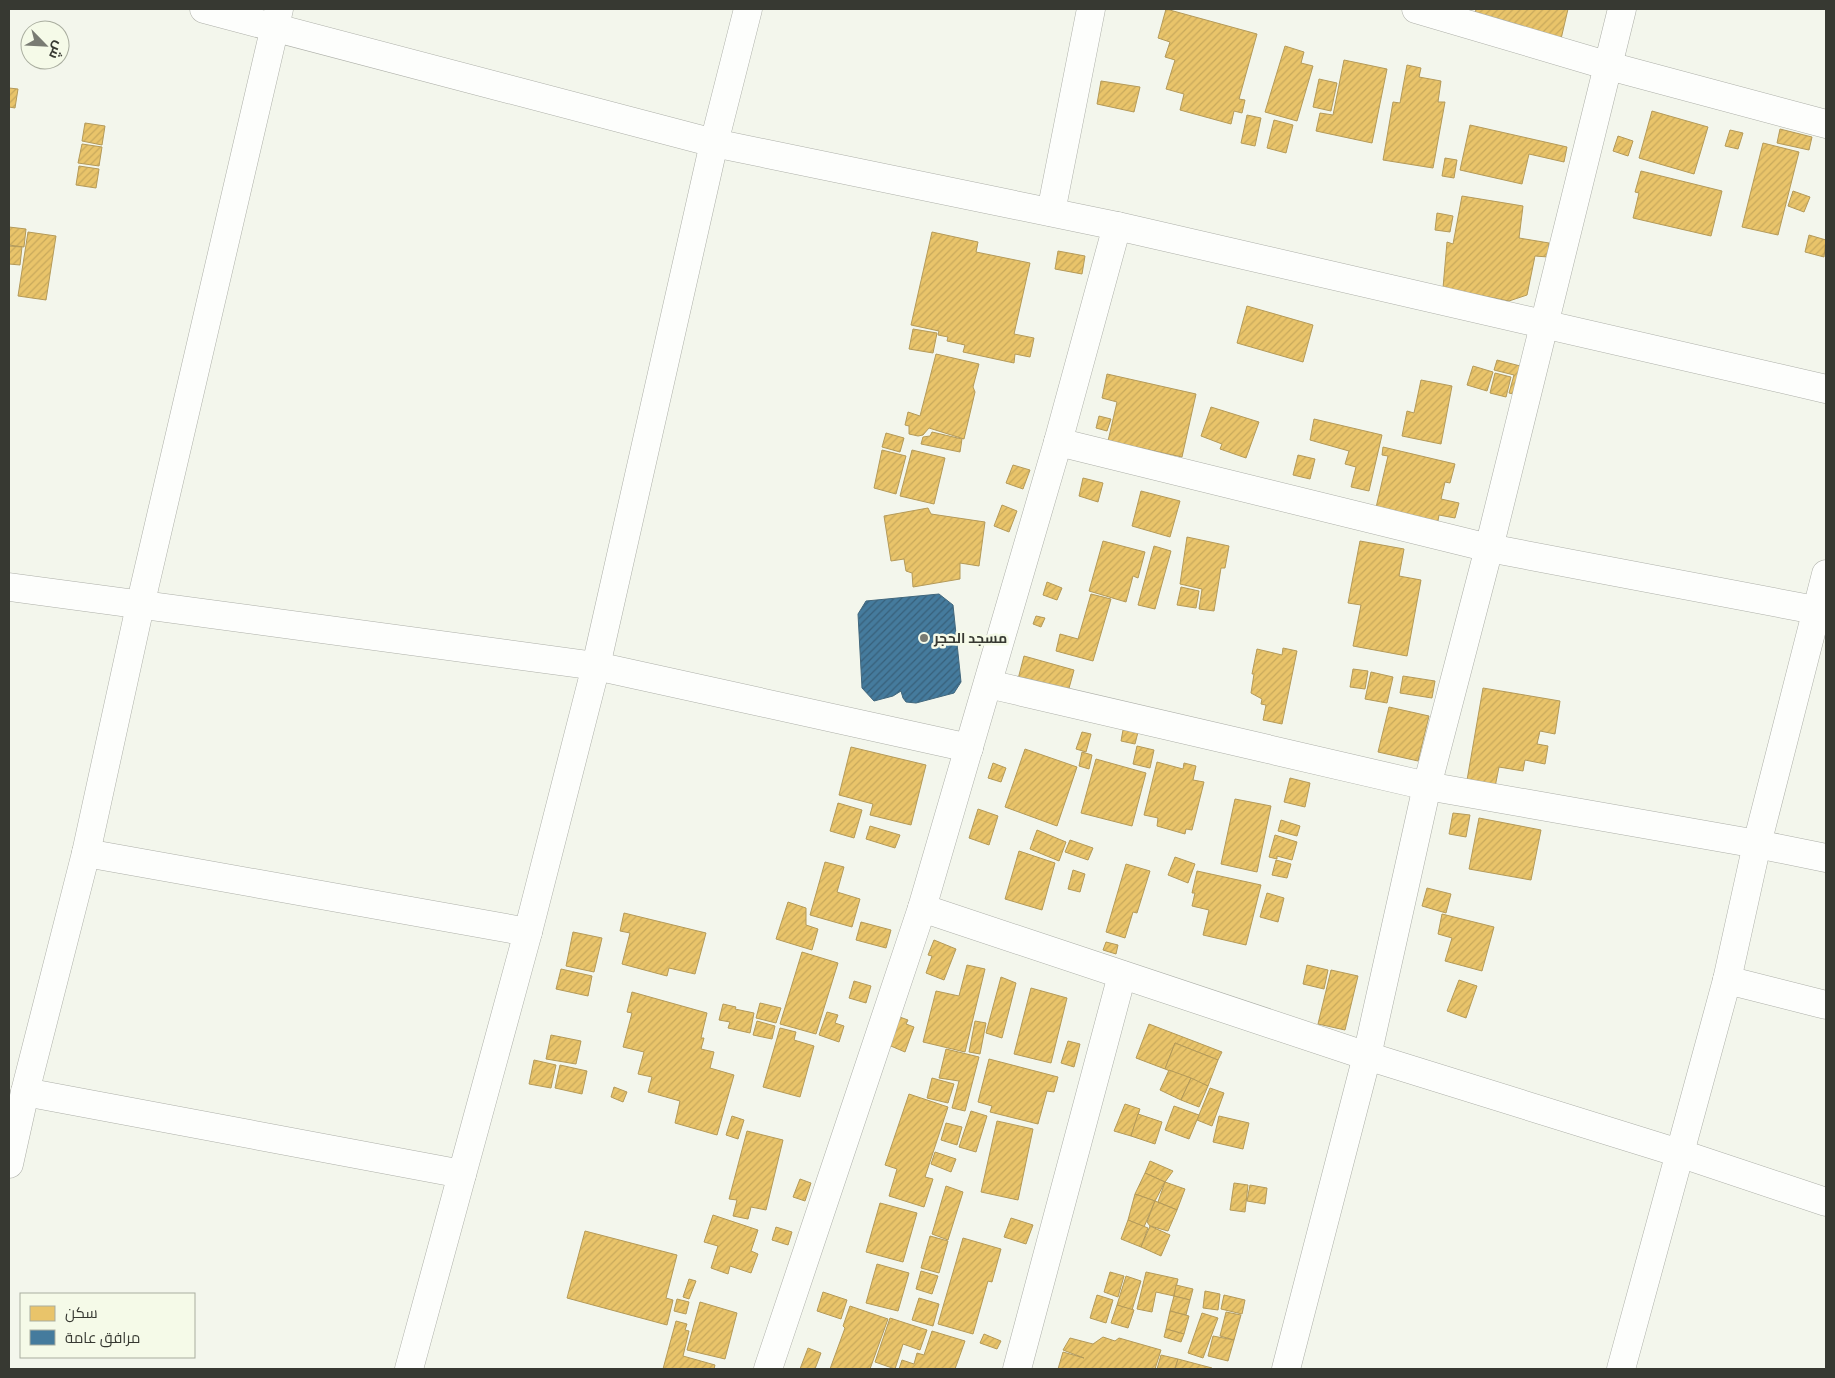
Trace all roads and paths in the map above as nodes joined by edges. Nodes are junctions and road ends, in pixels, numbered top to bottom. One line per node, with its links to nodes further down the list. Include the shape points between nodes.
1 (204, 9): 6 (street)
2 (748, 9): 9 (street)
3 (1091, 9): 10 (street)
4 (1416, 9): 7 (street)
5 (1622, 9): 7 (street)
6 (277, 17): 9 (street); 18 (street)
7 (1608, 66): 8 (street); 12 (street)
8 (1826, 124)
9 (714, 143): 10 (street); 20 (street)
10 (1051, 212): 11 (street)
11 (1117, 226): 12 (street); 14 (street)
12 (1543, 325): 13 (street); 15 (street)
13 (1826, 389)
14 (1058, 442): 15 (street); 21 (street)
15 (1489, 548): 19 (street); 23 (street)
16 (1826, 574): 19 (street)
17 (9, 587): 18 (street)
18 (140, 606): 20 (street); 25 (street)
19 (1822, 611): 24 (street)
20 (596, 666): 22 (street); 28 (street)
21 (988, 684): 22 (street); 23 (street)
22 (969, 748): 27 (street)
23 (1427, 786): 24 (street); 32 (street)
24 (1757, 844): 26 (street); 30 (street)
25 (86, 853): 28 (street); 33 (street)
26 (1826, 858)
27 (922, 908): 29 (street); 39 (street)
28 (528, 932): 36 (street)
29 (1122, 975): 32 (street); 40 (street)
30 (1727, 980): 31 (street); 34 (street)
31 (1826, 1006)
32 (1367, 1056): 34 (street); 41 (street)
33 (25, 1092): 35 (street); 36 (street)
34 (1679, 1153): 37 (street); 42 (street)
35 (9, 1164)
36 (462, 1174): 38 (street)
37 (1826, 1202)
38 (409, 1369)
39 (768, 1369)
40 (1017, 1369)
41 (1286, 1369)
42 (1621, 1369)

